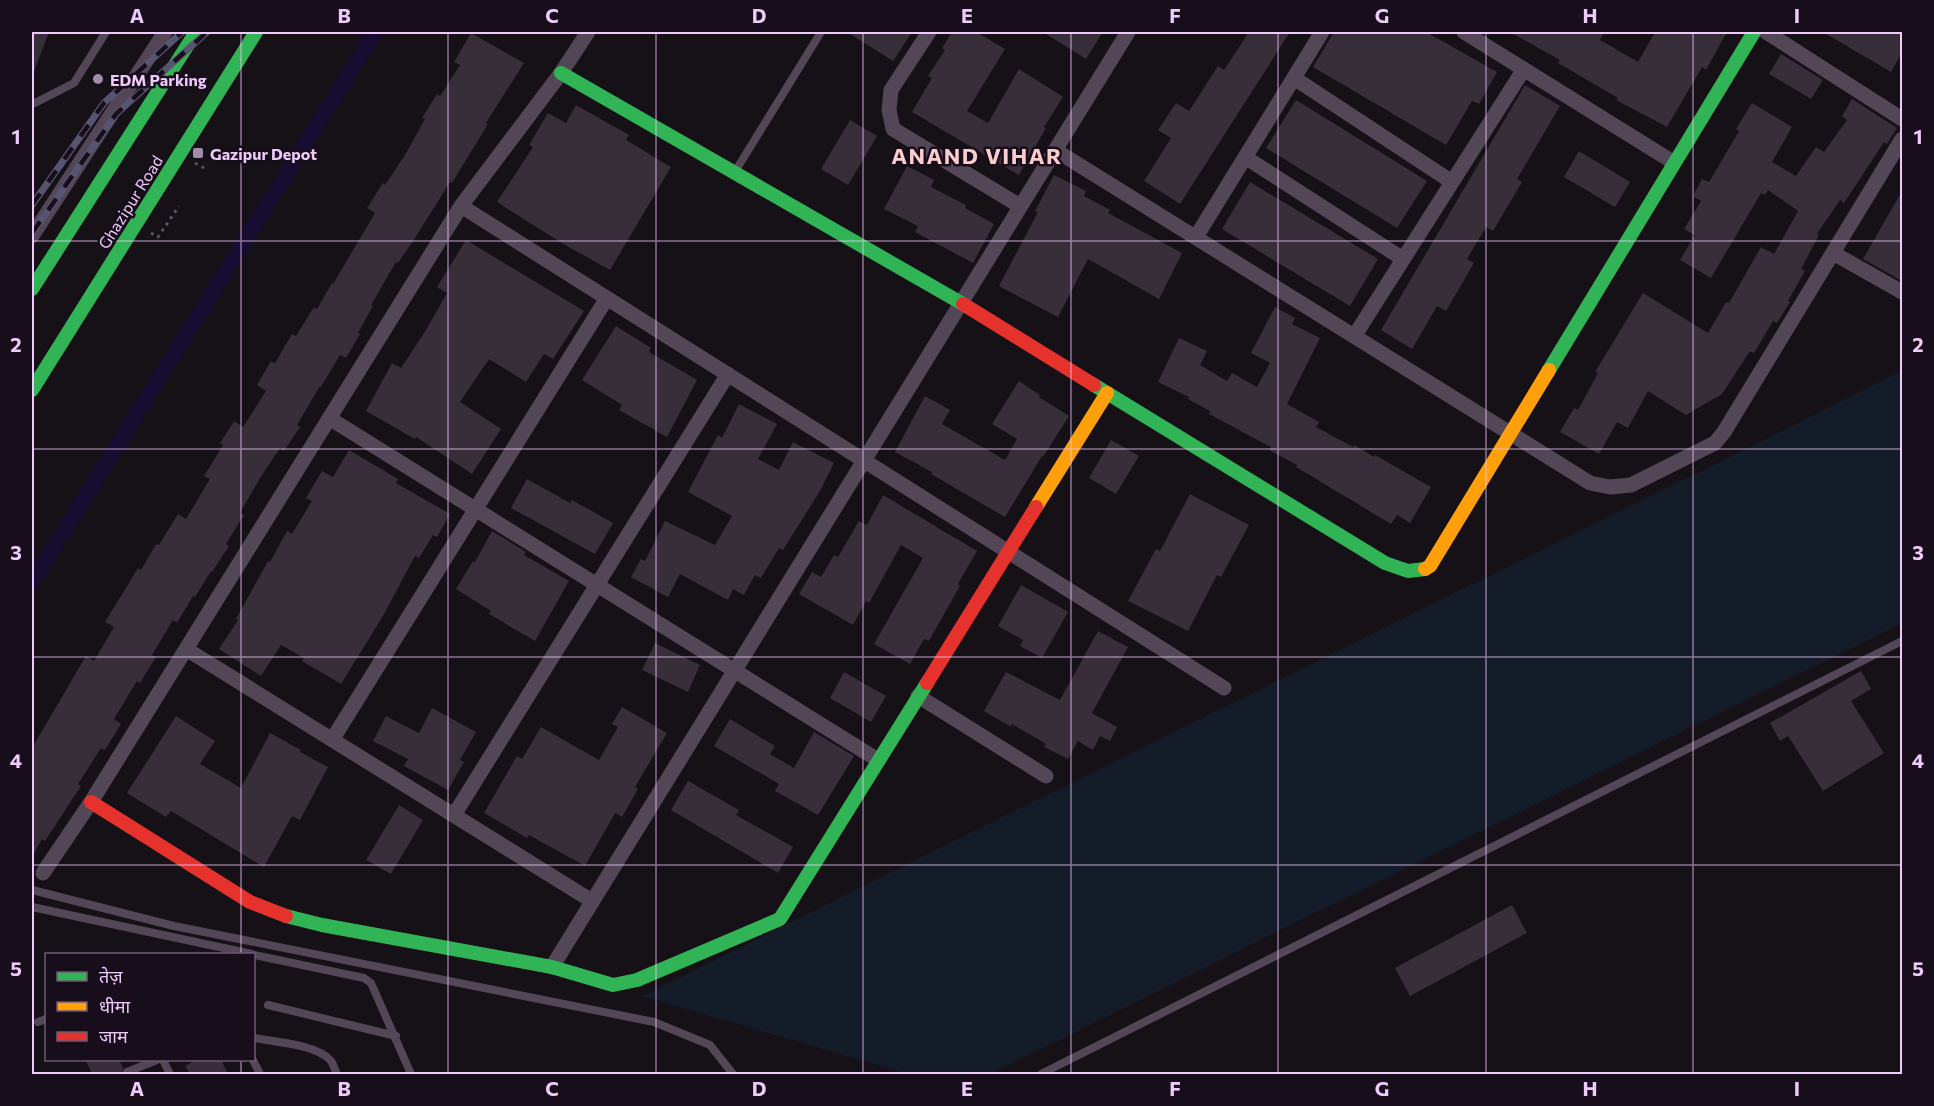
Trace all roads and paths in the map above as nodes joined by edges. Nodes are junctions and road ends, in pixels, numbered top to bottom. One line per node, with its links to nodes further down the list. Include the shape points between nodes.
1 (106, 32): 16 (lane, via 74,83)
2 (165, 32): 27 (street)
3 (196, 32): 32 (street)
4 (256, 32): 38 (street, Ghazipur Road)
5 (588, 32): 14 (street)
6 (821, 32): 22 (lane)
7 (929, 32): 26 (street, via 891,90 889,110 893,129)
8 (1128, 32): 19 (street)
9 (1322, 32): 15 (street)
10 (1464, 32): 13 (street)
11 (1754, 32): 21 (street)
12 (1766, 32): 17 (street)
13 (1524, 69): 21 (street); 23 (street)
14 (561, 73): 22 (street); 25 (street)
15 (1294, 78): 20 (street); 23 (street)
16 (32, 102)
17 (1902, 119)
18 (1902, 139): 30 (street)
19 (1055, 150): 26 (street); 29 (street)
20 (1245, 157): 29 (street); 31 (street)
21 (1673, 162): 41 (street)
22 (735, 172): 35 (street)
23 (1452, 182): 31 (street)
24 (179, 206): 28 (path)
25 (460, 206): 34 (street); 40 (street)
26 (1020, 206): 35 (street)
27 (32, 236)
28 (158, 237)
29 (1196, 237): 36 (street)
30 (1833, 253): 33 (street); 41 (street, via 1715,443 1631,485 1610,487 1590,483)
31 (1403, 259): 36 (street)
32 (32, 289)
33 (1902, 291)
34 (607, 298): 37 (street); 43 (street)
35 (961, 303): 39 (street); 42 (street)
36 (1354, 335): 41 (street)
37 (728, 374): 42 (street); 45 (street)
38 (32, 390)
39 (1107, 393): 41 (street, via 1385,563 1412,573 1430,566); 44 (street)
40 (329, 418): 43 (street); 47 (street)
41 (1511, 432)
42 (864, 460): 44 (street); 48 (street)
43 (476, 509): 45 (street); 51 (street)
44 (1008, 551): 49 (street); 50 (street)
45 (597, 585): 48 (street); 55 (street)
46 (1902, 641): 71 (lane)
47 (186, 649): 51 (street); 54 (street)
48 (734, 670): 52 (street); 58 (street)
49 (1224, 688)
50 (918, 696): 52 (street); 53 (street)
51 (332, 740): 55 (street)
52 (879, 760): 62 (street, via 780,919 626,984 613,985)
53 (1046, 776)
54 (91, 802): 56 (street); 62 (street, via 250,902 285,916)
55 (454, 815): 58 (street)
56 (43, 873)
57 (32, 890): 70 (lane, via 174,926 654,1022 710,1045)
58 (592, 901): 62 (street)
59 (32, 907): 60 (lane)
60 (237, 953)
61 (255, 955): 64 (lane, via 364,978 376,990)
62 (552, 967)
63 (267, 1005): 64 (lane)
64 (396, 1036): 69 (lane)
65 (255, 1038): 68 (lane, via 314,1050 331,1061)
66 (153, 1061): 67 (lane)
67 (128, 1072)
68 (337, 1074)
69 (411, 1074)
70 (733, 1074)
71 (1041, 1074)

